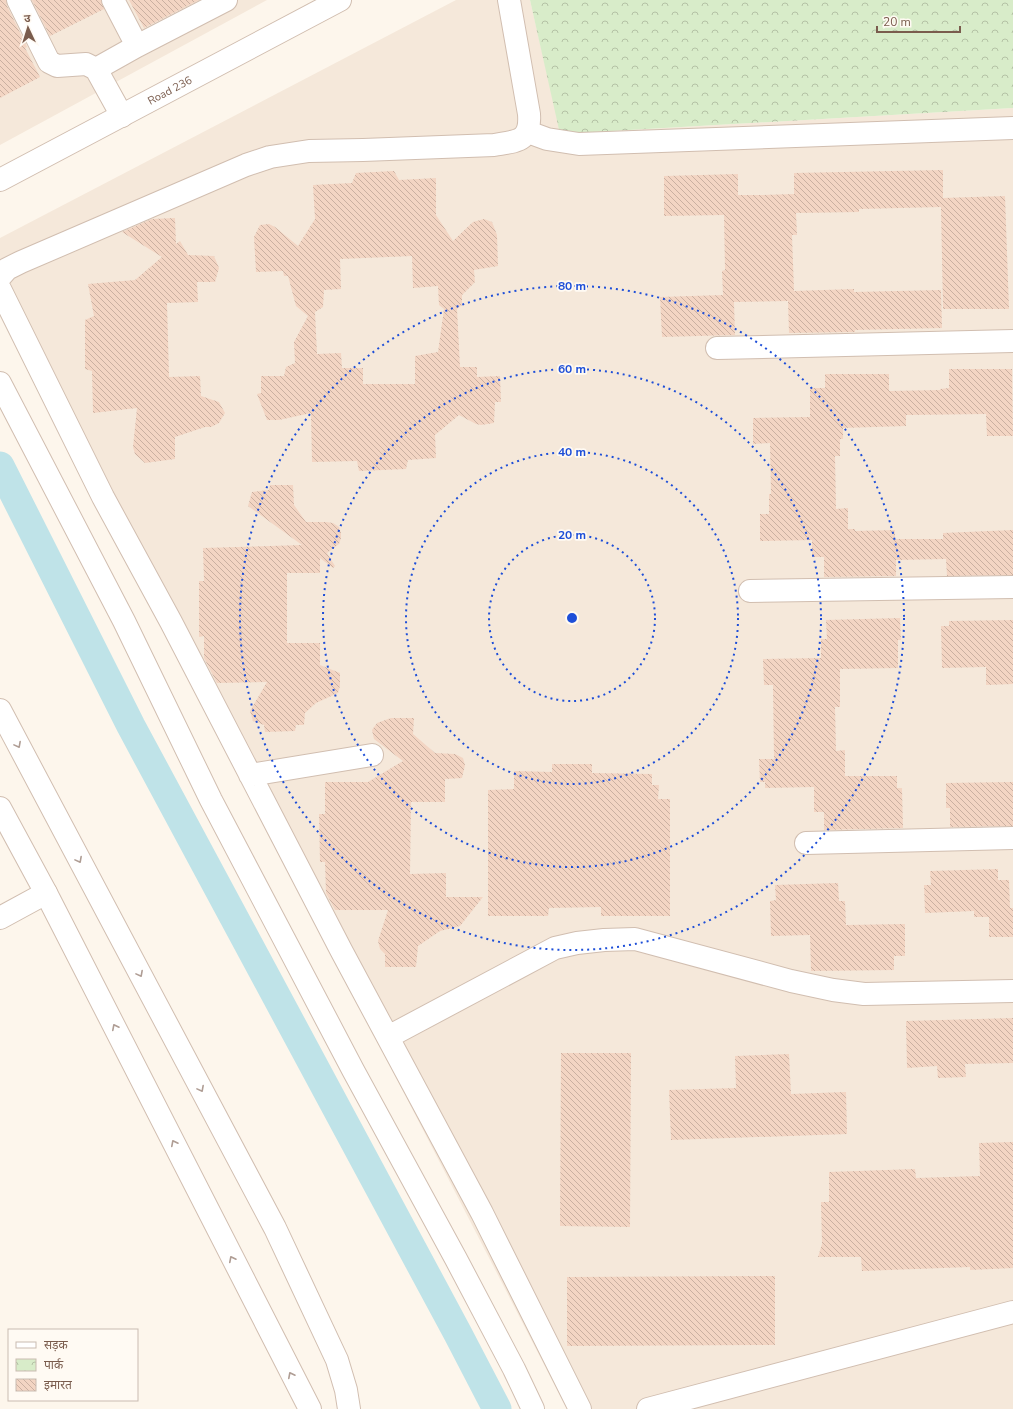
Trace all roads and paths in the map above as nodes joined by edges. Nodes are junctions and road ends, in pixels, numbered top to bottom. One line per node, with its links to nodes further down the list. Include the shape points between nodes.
1 (18, 0): 7 (street, via 49,62 57,66 86,64)
2 (113, 0): 6 (street)
3 (340, 0): 8 (street, Road 236)
4 (509, 0): 10 (street, via 529,114)
5 (223, 1): 6 (street)
6 (137, 46): 7 (street)
7 (96, 69): 8 (street)
8 (122, 116): 11 (street, Road 236)
9 (1013, 128): 10 (street, via 579,144 547,139)
10 (528, 132): 12 (street, via 514,142 494,144 309,152 270,157 21,262 7,269)
11 (0, 180)
12 (0, 277)
13 (0, 289): 21 (street, via 103,497)
14 (1013, 341): 15 (street)
15 (717, 348)
16 (0, 383): 32 (street, via 124,621 211,800)
17 (1013, 587): 18 (street)
18 (750, 591)
19 (0, 710): 31 (street, one-way to 31, via 275,1228 337,1360)
20 (372, 755): 21 (street)
21 (250, 775): 28 (street)
22 (0, 808): 25 (street)
23 (1013, 838): 24 (street)
24 (806, 843)
25 (46, 893): 26 (street); 30 (street, one-way to 25)
26 (0, 918)
27 (1013, 991): 28 (street, via 864,994 791,981 635,940 604,940 555,948)
28 (388, 1037): 33 (street, via 482,1213)
29 (1013, 1312): 34 (street)
30 (310, 1409)
31 (349, 1409)
32 (533, 1409)
33 (580, 1409)
34 (648, 1409)

